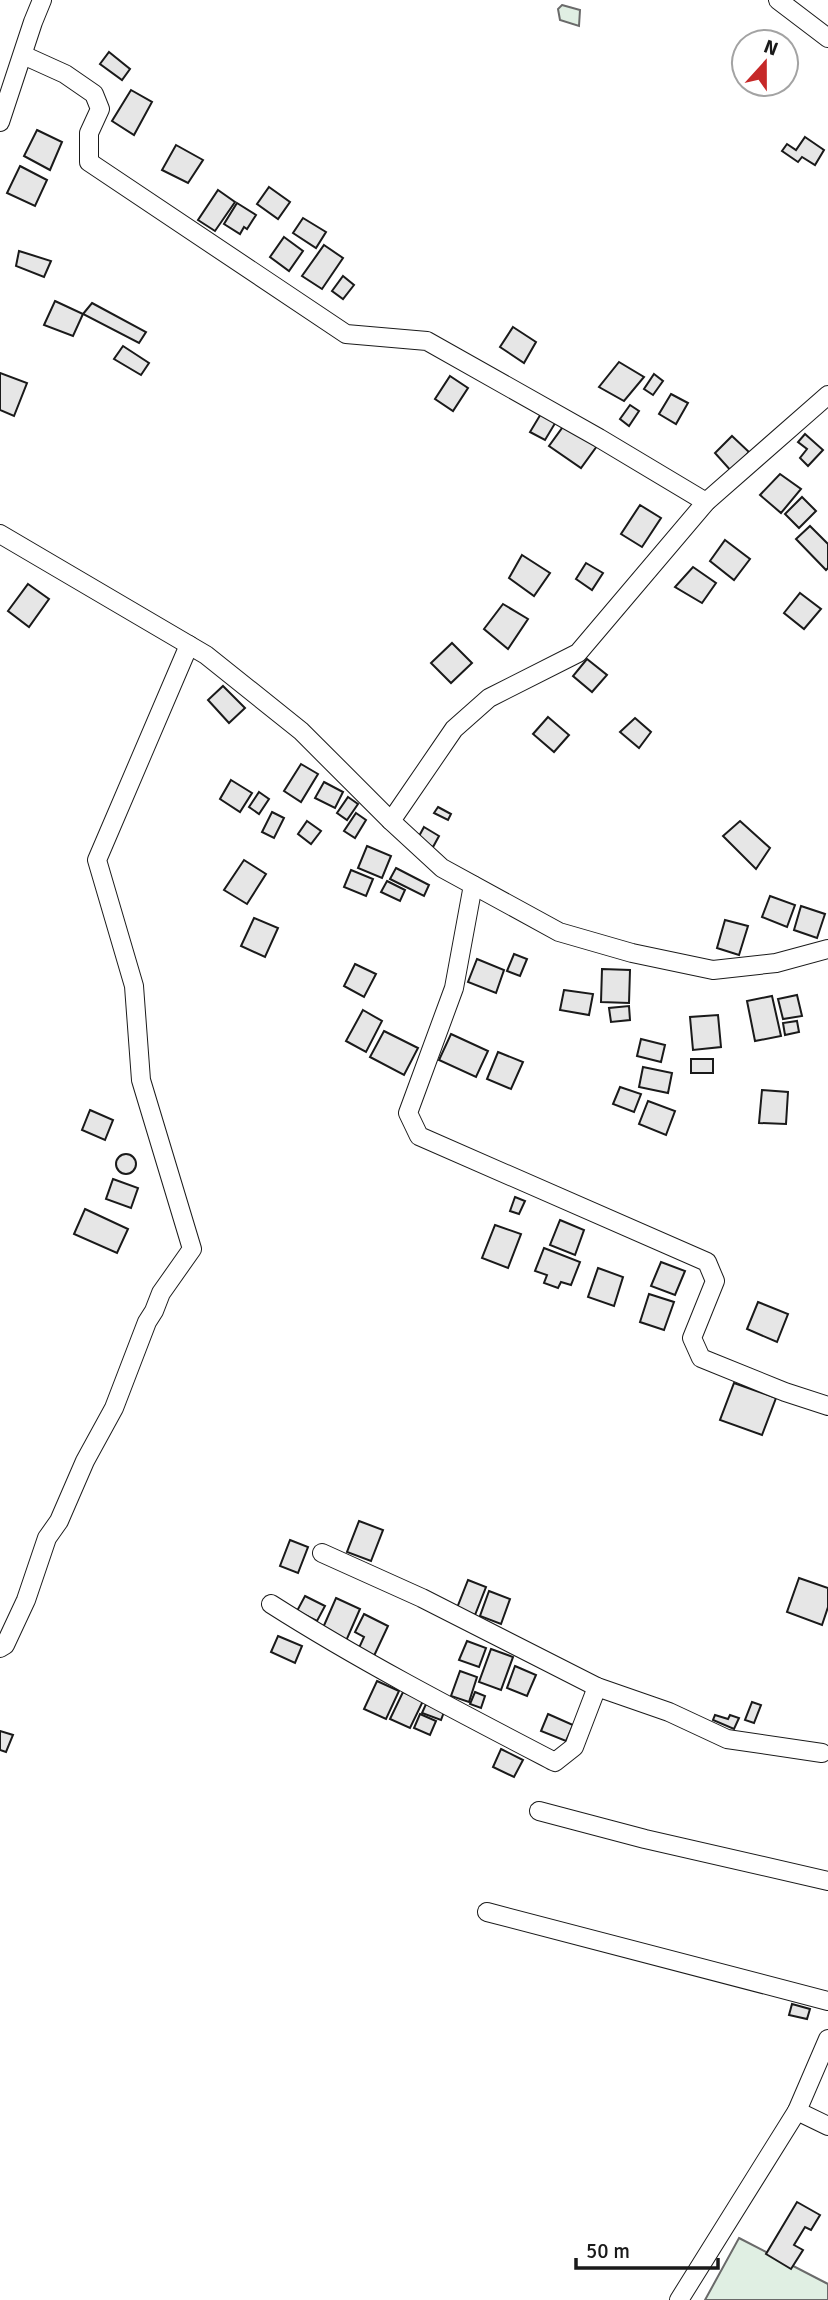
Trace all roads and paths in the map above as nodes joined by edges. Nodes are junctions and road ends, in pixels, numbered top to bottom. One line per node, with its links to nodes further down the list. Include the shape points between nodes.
1 (42, 0): 4 (street)
2 (778, 0): 3 (street)
3 (828, 38)
4 (23, 55): 5 (street); 7 (street, via 94,93 100,109 89,133 89,162 346,334 427,341)
5 (0, 121)
6 (828, 395): 7 (street)
7 (706, 502): 10 (street, via 578,653 489,698 454,729)
8 (0, 534): 9 (street)
9 (189, 645): 10 (street, via 301,731); 16 (street, via 97,860 134,986 141,1080 192,1249 146,1322 114,1408 47,1538 26,1600)
10 (391, 821): 11 (street, via 442,868)
11 (473, 885): 12 (street, via 559,932 713,970 776,963); 13 (street, via 454,988 408,1113 419,1136 707,1262 715,1281 691,1338 701,1358)
12 (828, 949)
13 (828, 1406)
14 (323, 1553): 17 (street)
15 (271, 1604): 17 (street, via 555,1762 574,1747)
16 (0, 1648)
17 (597, 1687): 18 (street, via 670,1712 727,1739)
18 (826, 1749)
19 (539, 1811): 20 (street)
20 (828, 1881)
21 (487, 1912): 22 (street)
22 (828, 2001)
23 (828, 2039): 24 (street)
24 (797, 2111): 25 (street); 26 (street)
25 (828, 2126)
26 (678, 2300)

